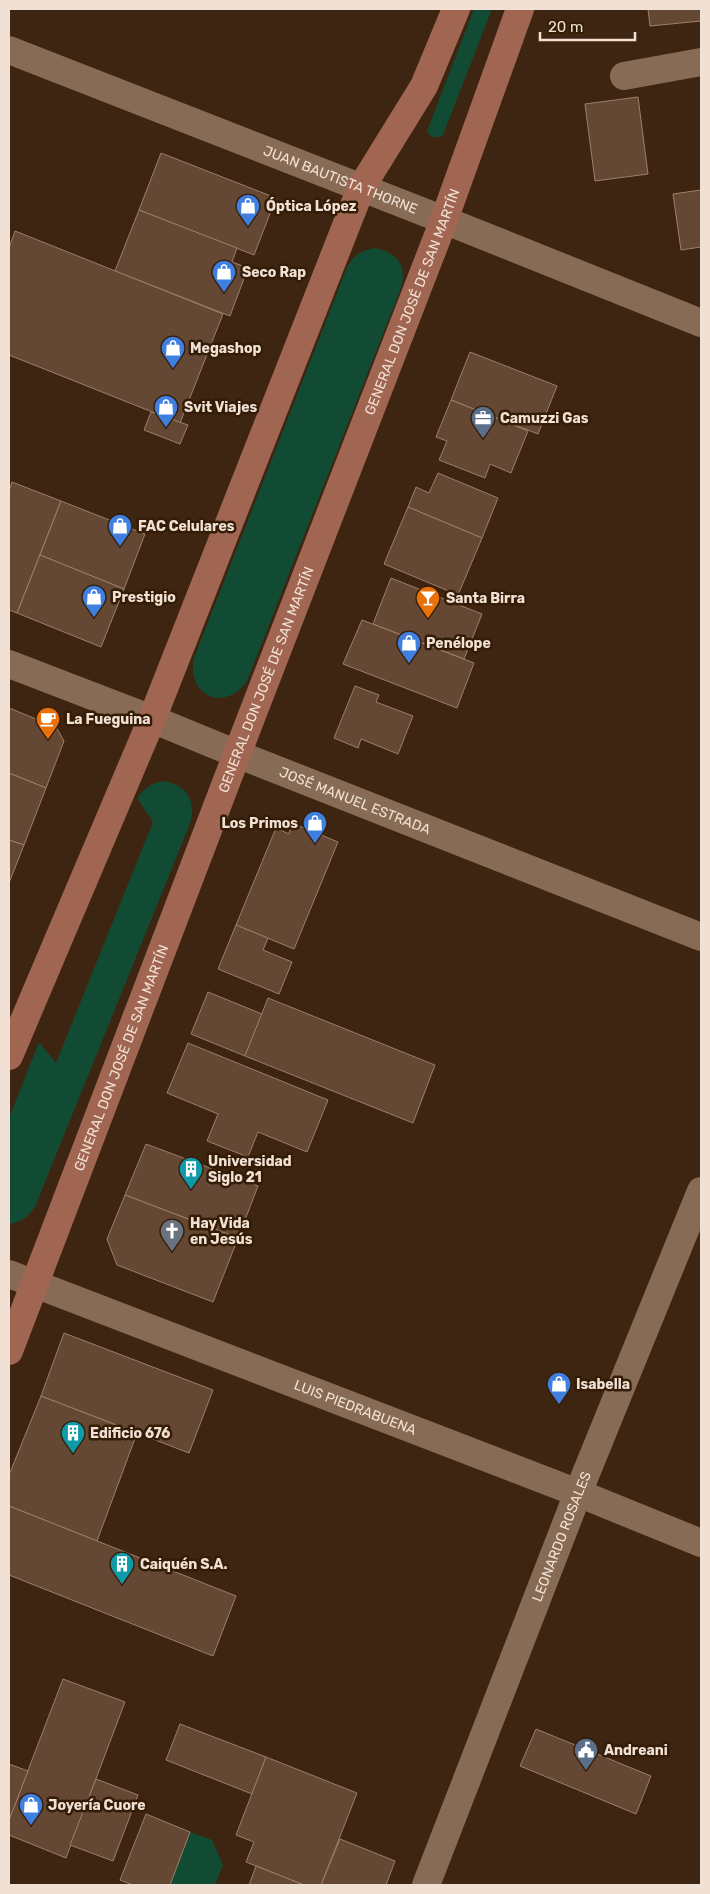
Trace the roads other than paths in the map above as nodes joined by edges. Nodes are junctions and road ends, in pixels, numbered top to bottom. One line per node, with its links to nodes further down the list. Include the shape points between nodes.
1 (456, 9): 6 (main road, via 424,86)
2 (520, 9): 7 (main road, GENERAL DON JOSÉ DE SAN MARTÍN)
3 (9, 50): 6 (street, JUAN BAUTISTA THORNE)
4 (701, 62): 5 (street)
5 (624, 76)
6 (361, 188): 7 (street, JUAN BAUTISTA THORNE); 10 (main road)
7 (444, 220): 8 (street, JUAN BAUTISTA THORNE); 11 (main road, GENERAL DON JOSÉ DE SAN MARTÍN)
8 (701, 323)
9 (9, 664): 10 (street, JOSÉ MANUEL ESTRADA)
10 (152, 719): 11 (street, JOSÉ MANUEL ESTRADA); 13 (main road)
11 (237, 754): 12 (street, JOSÉ MANUEL ESTRADA); 16 (main road, GENERAL DON JOSÉ DE SAN MARTÍN)
12 (701, 937)
13 (9, 1056)
14 (701, 1191): 18 (street, LEONARDO ROSALES)
15 (9, 1274): 16 (street, LUIS PIEDRABUENA)
16 (36, 1283): 17 (main road, GENERAL DON JOSÉ DE SAN MARTÍN); 18 (street, LUIS PIEDRABUENA)
17 (9, 1351)
18 (578, 1492): 19 (street, LUIS PIEDRABUENA); 20 (street, LEONARDO ROSALES)
19 (701, 1543)
20 (426, 1885)

